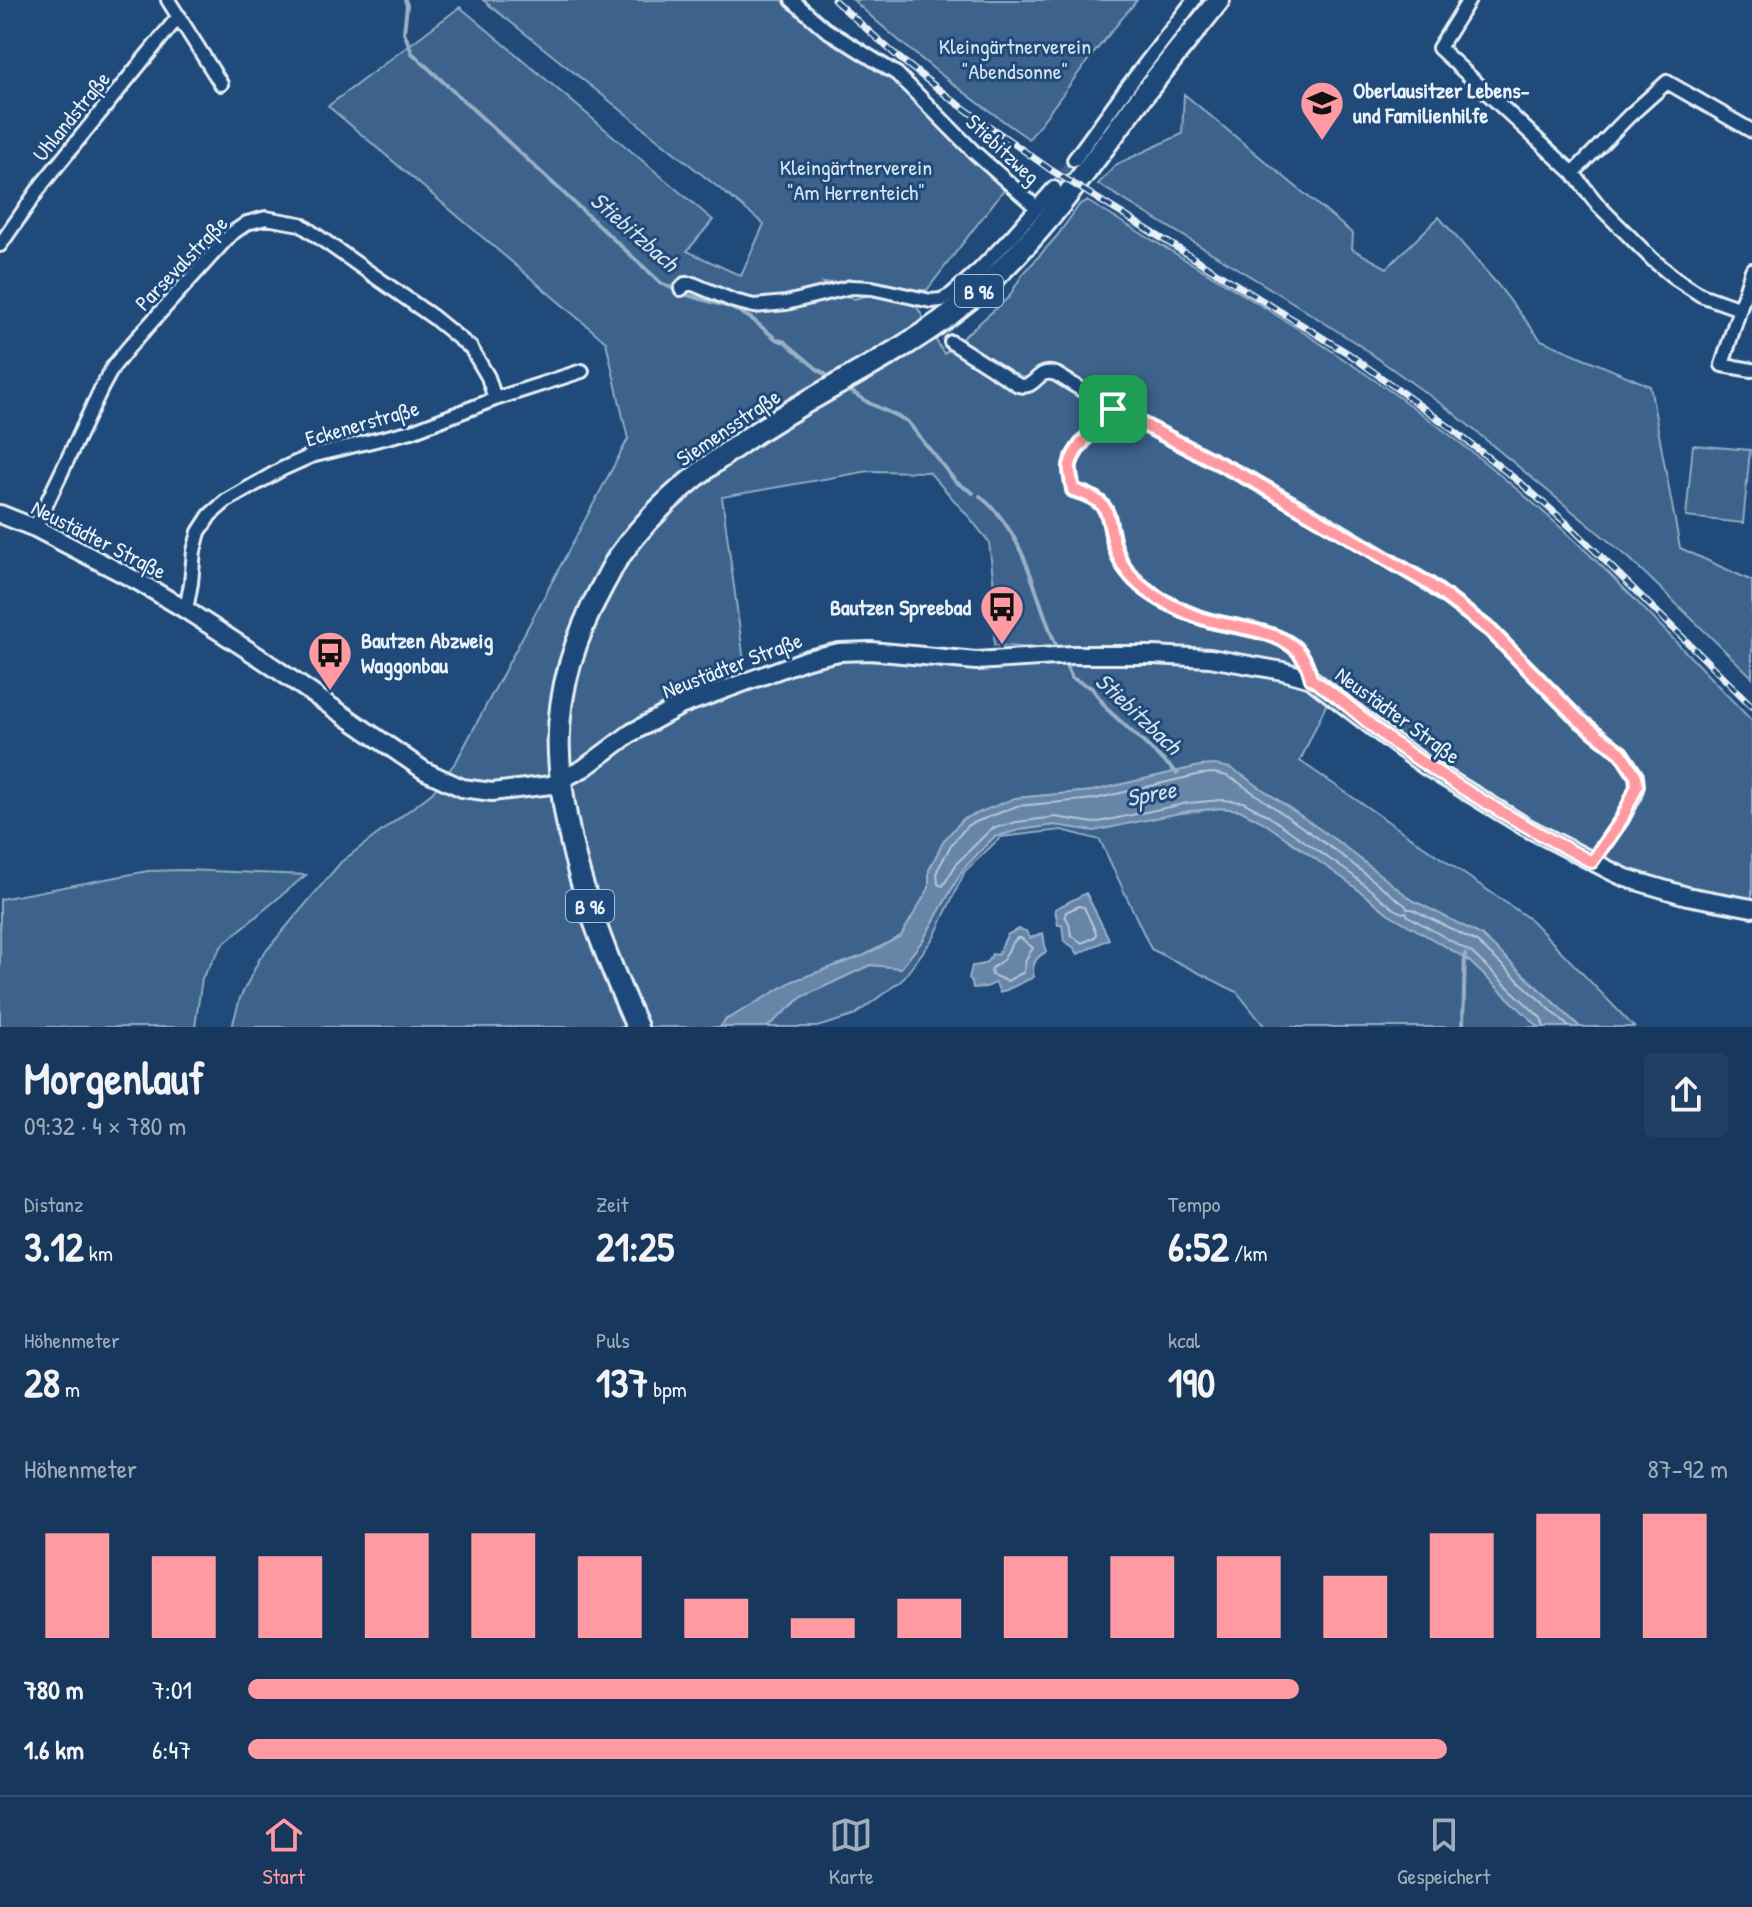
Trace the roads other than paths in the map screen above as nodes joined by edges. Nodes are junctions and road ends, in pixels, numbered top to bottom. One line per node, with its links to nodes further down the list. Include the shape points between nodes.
1 (168, 0): 6 (street)
2 (792, 0): 12 (street, Stiebitzweg, via 825,29 897,74)
3 (1194, 0): 9 (street)
4 (1219, 0): 26 (main road, Siemensstraße / B 96, via 1074,187 988,284 873,364 749,437 657,511 621,554 574,649 562,703)
5 (1469, 0): 10 (street, via 1439,48)
6 (179, 16): 7 (street); 13 (street, Uhlandstraße, via 43,183)
7 (221, 84)
8 (1752, 131): 10 (street, via 1667,82)
9 (1074, 160)
10 (1573, 173): 16 (street, via 1599,206 1675,278 1701,295)
11 (1054, 188): 12 (street)
12 (1037, 208): 15 (street, via 979,270 941,300 851,287 765,307 693,284)
13 (0, 245)
14 (1752, 270): 16 (street)
15 (681, 289)
16 (1740, 309): 18 (street, via 1722,365)
17 (951, 342): 21 (street, via 1018,385 1032,385 1048,371)
18 (1752, 370)
19 (582, 371): 20 (street, Eckenerstraße)
20 (495, 399): 23 (street, Parsevalstraße, via 471,348 433,317 300,224 266,218 247,223 231,234 113,367); 24 (street, Eckenerstraße, via 412,431 311,456 226,501 199,532)
21 (1113, 409): 25 (street, via 1075,453 1070,469 1073,490 1104,504 1118,556 1129,574 1177,608 1295,647); 27 (street, via 1255,482 1429,584 1490,630 1578,719 1621,753 1637,786)
22 (0, 514): 23 (street, Neustädter Straße)
23 (35, 528): 24 (street, Neustädter Straße)
24 (186, 610): 26 (street, Neustädter Straße, via 440,779 492,792)
25 (1311, 679): 26 (street, Neustädter Straße, via 1210,658 976,661 839,652 680,706); 27 (street, Neustädter Straße, via 1426,766)
26 (561, 782): 29 (main road, Siemensstraße / B 96, via 586,895)
27 (1592, 862): 28 (street, Neustädter Straße, via 1687,896)
28 (1752, 908)
29 (637, 1027)

